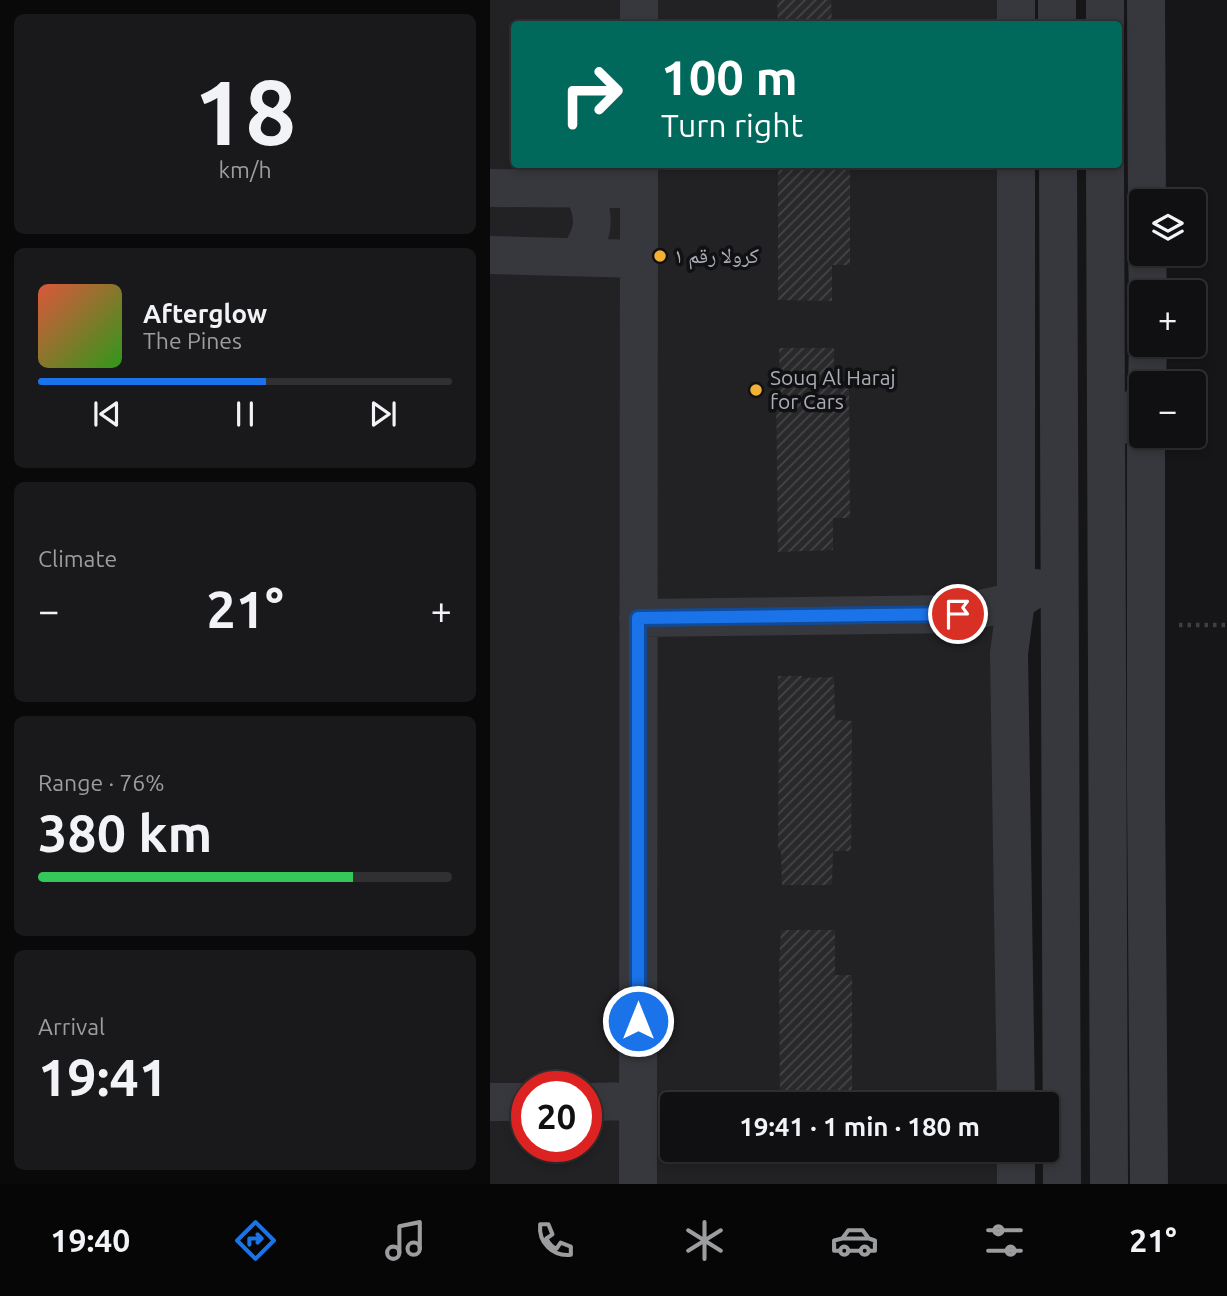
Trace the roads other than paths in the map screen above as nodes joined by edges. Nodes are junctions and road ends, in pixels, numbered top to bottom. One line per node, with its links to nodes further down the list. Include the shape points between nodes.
1 (639, 0): 6 (street)
2 (1016, 0): 7 (street)
3 (1057, 0): 8 (street)
4 (1105, 0): 9 (street)
5 (1146, 0): 15 (street)
6 (639, 21)
7 (1016, 21)
8 (1057, 21)
9 (1105, 21)
10 (1016, 168): 17 (street)
11 (1058, 168): 21 (street)
12 (1105, 168): 23 (street)
13 (639, 177): 16 (street); 20 (street)
14 (490, 188): 16 (street)
15 (1147, 189)
16 (582, 190): 19 (street, via 592,224 590,237)
17 (1016, 234): 21 (street); 26 (street)
18 (490, 255): 19 (street)
19 (577, 257): 20 (street)
20 (639, 259): 28 (street)
21 (1058, 280): 25 (street)
22 (1129, 419): 23 (street)
23 (1107, 432): 36 (street)
24 (1146, 448): 31 (street)
25 (1059, 559): 26 (street, via 1041,583); 40 (street)
26 (1016, 601): 27 (street); 29 (street)
27 (958, 614): 28 (street); 29 (street)
28 (638, 618): 32 (street)
29 (1009, 653): 30 (street)
30 (1016, 1092)
31 (1148, 1098): 36 (street); 42 (street)
32 (638, 1101): 35 (street); 38 (street)
33 (490, 1102): 34 (street)
34 (511, 1102)
35 (602, 1102)
36 (1109, 1132): 41 (street)
37 (1016, 1162): 39 (street)
38 (639, 1184)
39 (1016, 1184)
40 (1062, 1184)
41 (1109, 1184)
42 (1149, 1184)

